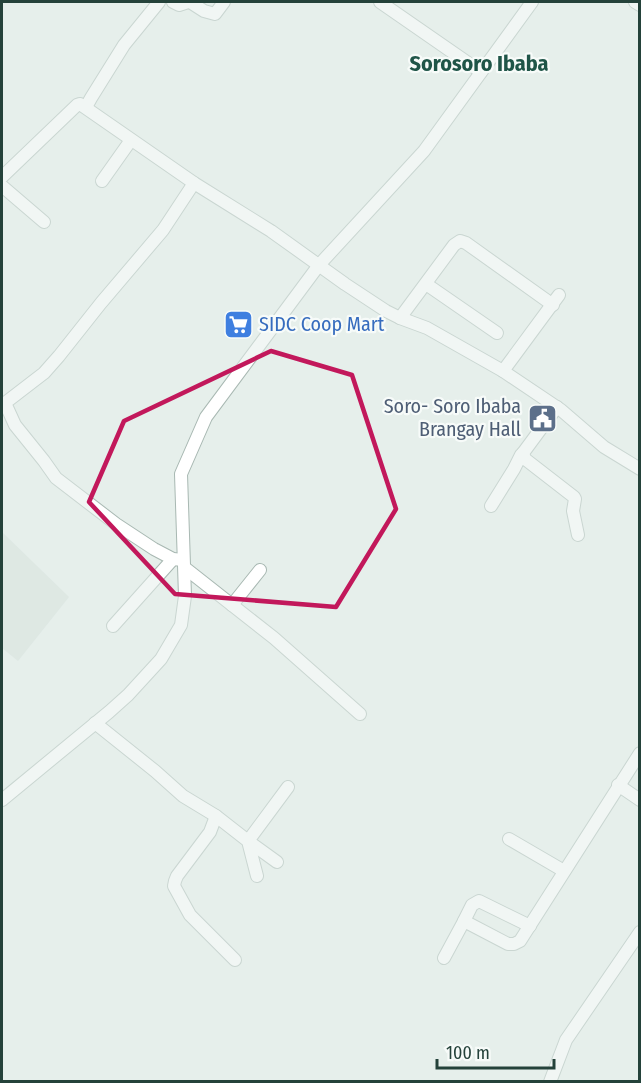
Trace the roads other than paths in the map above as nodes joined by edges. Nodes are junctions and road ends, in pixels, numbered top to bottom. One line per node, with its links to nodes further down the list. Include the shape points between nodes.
1 (159, 2): 10 (street, via 124,45)
2 (173, 2): 3 (street)
3 (189, 2): 4 (street, via 215,14)
4 (224, 2)
5 (380, 2): 9 (street)
6 (532, 2): 9 (street)
7 (635, 2): 8 (street)
8 (639, 4)
9 (481, 72): 17 (street, via 424,151)
10 (86, 107): 11 (street); 12 (street, via 77,105)
11 (131, 140): 13 (street); 14 (street)
12 (2, 177)
13 (102, 181)
14 (194, 183): 17 (street); 22 (street, via 163,230 52,365)
15 (2, 186): 16 (street)
16 (44, 222)
17 (319, 265): 19 (street); 28 (street, via 206,417 181,474)
18 (426, 284): 19 (street); 20 (street); 21 (street, via 460,241 556,300)
19 (400, 318): 21 (street, via 427,328)
20 (497, 333)
21 (503, 372): 23 (street)
22 (3, 402): 28 (street, via 15,425 56,478 116,524)
23 (556, 407): 24 (street); 25 (street, via 604,447)
24 (523, 453): 26 (street); 27 (street, via 525,459 574,497)
25 (639, 469)
26 (490, 506)
27 (578, 535)
28 (180, 563): 30 (street); 31 (street); 33 (street, via 185,596 181,625 161,659)
29 (260, 570): 30 (street)
30 (232, 605): 32 (street)
31 (113, 626)
32 (360, 714)
33 (95, 723): 37 (street); 39 (street, via 183,796)
34 (639, 753): 35 (street)
35 (618, 785): 38 (street); 43 (street)
36 (288, 787): 41 (street)
37 (2, 800)
38 (639, 800)
39 (216, 816): 41 (street); 49 (street, via 210,832 177,876 174,886 190,915)
40 (509, 839): 43 (street)
41 (248, 841): 42 (street); 44 (street)
42 (277, 862)
43 (564, 871): 46 (street)
44 (257, 876)
45 (464, 921): 46 (street, via 508,944 520,941); 46 (street, via 472,905 479,901); 48 (street)
46 (530, 926)
47 (639, 932): 50 (street, via 566,1040)
48 (444, 958)
49 (235, 960)
50 (550, 1082)

